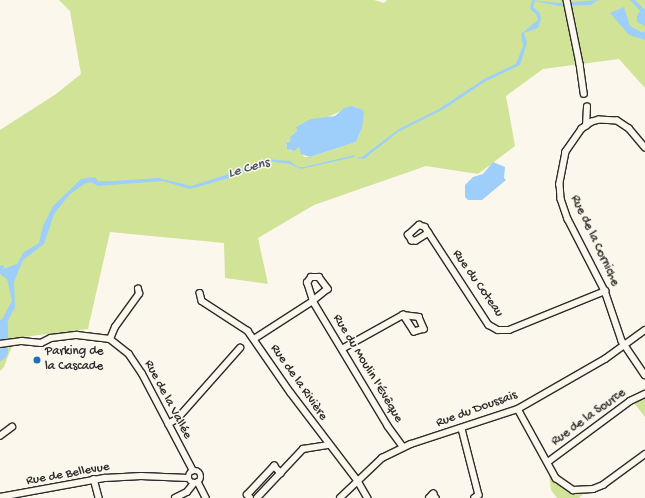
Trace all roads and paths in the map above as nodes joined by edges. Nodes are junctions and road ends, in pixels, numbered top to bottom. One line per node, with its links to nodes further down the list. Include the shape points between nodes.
1 (566, 0): 2 (street)
2 (584, 94)
3 (587, 107): 4 (street)
4 (586, 126): 5 (street, via 599,120 617,121 629,129); 8 (street, Rue de la Corniche, via 566,152 561,168 561,199)
5 (645, 148)
6 (429, 233): 8 (street, Rue du Coteau, via 489,325 498,330 509,330)
7 (138, 289): 13 (street, via 139,294 114,327)
8 (605, 291): 15 (street, Rue de la Corniche)
9 (200, 293): 12 (street, Rue de la Rivière, via 202,301 248,331)
10 (403, 315): 17 (street)
11 (645, 330): 15 (street)
12 (254, 339): 17 (street, Rue du Moulin l'Évêque, via 313,301); 25 (street, Rue de la Rivière)
13 (110, 340): 14 (street, via 78,335 52,338 41,343); 21 (street, Rue de la Vallée, via 134,362)
14 (3, 343)
15 (625, 345): 18 (street, Rue de la Corniche); 20 (street, Rue du Doussais)
16 (240, 348): 21 (street, via 177,419)
17 (342, 349): 26 (street, Rue du Moulin l'Évêque)
18 (645, 375)
19 (645, 394): 28 (street, Rue de la Source, via 630,401)
20 (518, 409): 23 (street, Rue du Doussais); 28 (street)
21 (168, 424): 29 (street, Rue de la Vallée)
22 (12, 427): 24 (street)
23 (462, 429): 26 (street, Rue du Doussais); 46 (street, via 479,495)
24 (0, 436)
25 (329, 445): 30 (street, via 303,449); 33 (street, Rue de la Rivière)
26 (403, 447): 33 (street, Rue du Doussais, via 382,458)
27 (645, 454): 28 (street, via 603,485 583,490 564,485 556,478)
28 (548, 462)
29 (193, 470): 31 (street); 34 (street, Rue de la Vallée, via 200,474)
30 (281, 473): 40 (street, via 274,466 247,495); 41 (street)
31 (188, 478): 32 (street, Rue de Bellevue, via 141,476); 34 (street)
32 (94, 479): 35 (street, Rue de Bellevue); 37 (street)
33 (358, 481): 42 (street, Rue du Doussais); 43 (street, Rue de la Rivière)
34 (196, 482): 38 (street, via 187,492); 39 (street)
35 (35, 495): 36 (street, Rue de Bellevue)
36 (0, 497)
37 (99, 498)
38 (175, 498)
39 (206, 498)
40 (250, 498)
41 (257, 498)
42 (340, 498)
43 (368, 498)
44 (428, 498): 45 (street, via 433,494)
45 (436, 498)
46 (475, 498)

